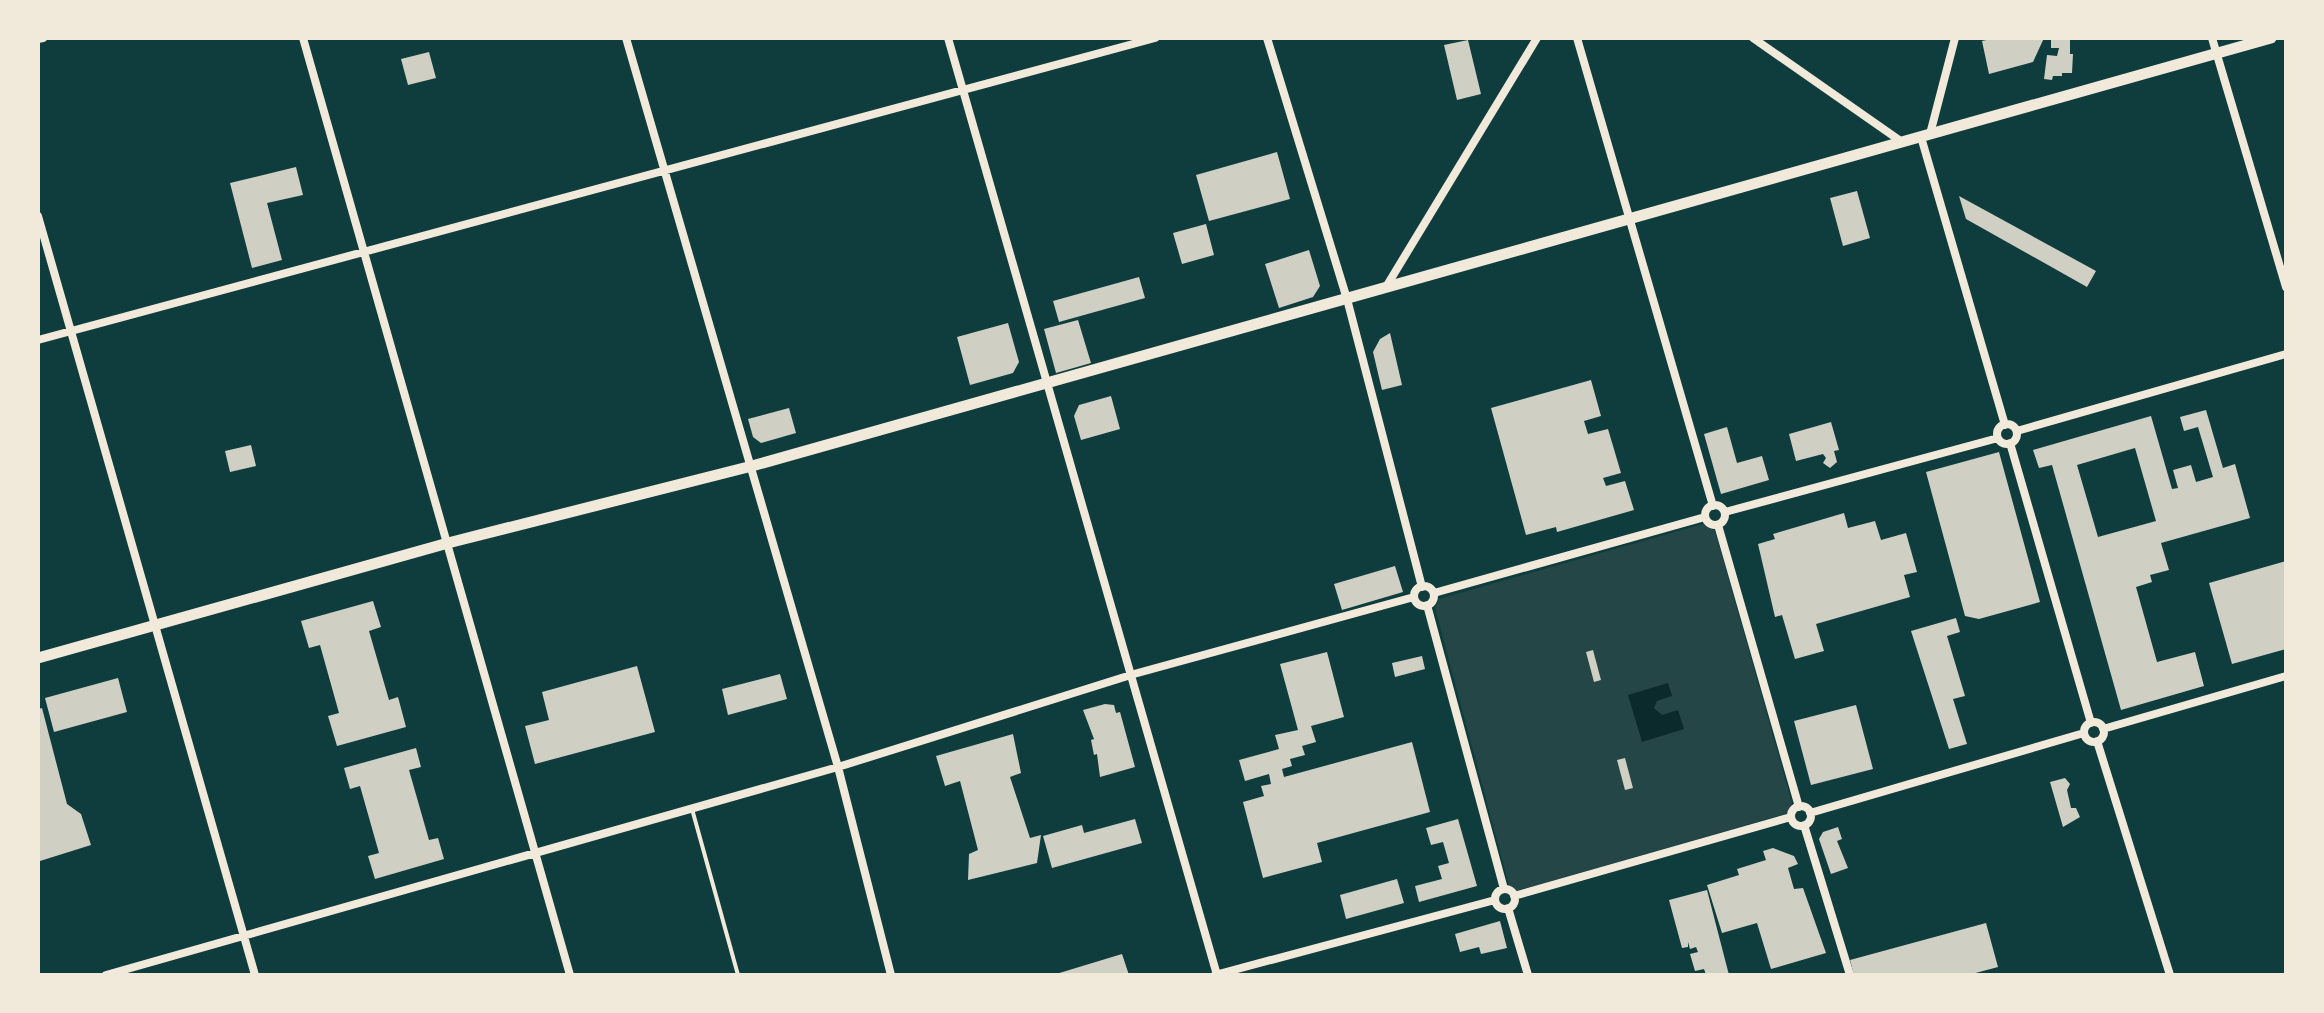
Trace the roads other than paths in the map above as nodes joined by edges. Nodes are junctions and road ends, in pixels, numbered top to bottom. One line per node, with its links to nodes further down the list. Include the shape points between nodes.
1 (303, 38): 19 (street)
2 (626, 38): 16 (street)
3 (948, 38): 13 (street)
4 (1155, 38): 13 (street)
5 (1267, 38): 22 (street)
6 (1537, 38): 21 (street)
7 (1577, 38): 18 (street)
8 (1753, 38): 15 (street)
9 (1955, 38): 14 (street)
10 (2212, 38): 12 (street)
11 (2271, 38): 12 (main road)
12 (2217, 53): 14 (main road); 20 (street)
13 (963, 90): 16 (street); 26 (street)
14 (1925, 135): 15 (main road); 27 (street)
15 (1902, 142): 18 (main road)
16 (665, 171): 19 (street); 31 (street)
17 (38, 216): 23 (street)
18 (1630, 219): 21 (main road); 32 (street)
19 (364, 252): 23 (street); 36 (street)
20 (2286, 287)
21 (1385, 288): 22 (main road)
22 (1347, 299): 26 (main road); 37 (street)
23 (72, 331): 24 (street); 41 (street)
24 (38, 340)
25 (2286, 354): 28 (street)
26 (1049, 384): 31 (main road); 43 (street)
27 (2005, 425): 28 (street); 29 (street)
28 (2017, 431): 30 (street)
29 (1998, 438): 30 (street); 33 (street)
30 (2010, 443): 45 (street)
31 (752, 466): 36 (main road); 49 (street)
32 (1713, 506): 33 (street); 34 (street)
33 (1725, 512): 35 (street)
34 (1705, 517): 35 (street); 38 (street)
35 (1718, 525): 50 (street)
36 (448, 543): 41 (main road); 55 (street)
37 (1422, 587): 38 (street); 39 (street)
38 (1434, 593): 40 (street)
39 (1414, 597): 40 (street, via 1419,605); 43 (street)
40 (1427, 605): 56 (street)
41 (157, 624): 42 (main road); 60 (street)
42 (38, 658)
43 (1134, 674): 49 (street); 66 (street)
44 (2286, 676): 46 (street)
45 (2091, 723): 46 (street); 47 (street)
46 (2103, 729): 48 (street)
47 (2084, 733): 48 (street, via 2089,741); 52 (street)
48 (2097, 741): 69 (street)
49 (838, 767): 51 (street); 65 (street)
50 (1799, 807): 52 (street); 53 (street)
51 (692, 809): 55 (street); 64 (lane)
52 (1810, 813): 54 (street)
53 (1791, 817): 54 (street); 57 (street)
54 (1804, 825): 68 (street)
55 (536, 853): 60 (street); 63 (street)
56 (1504, 889): 57 (street); 58 (street)
57 (1514, 896): 59 (street)
58 (1495, 900): 59 (street, via 1500,908); 66 (street)
59 (1508, 908): 67 (street)
60 (244, 936): 61 (street); 62 (street)
61 (106, 975)
62 (255, 975)
63 (570, 975)
64 (738, 975)
65 (891, 975)
66 (1217, 975)
67 (1528, 975)
68 (1850, 975)
69 (2170, 975)

